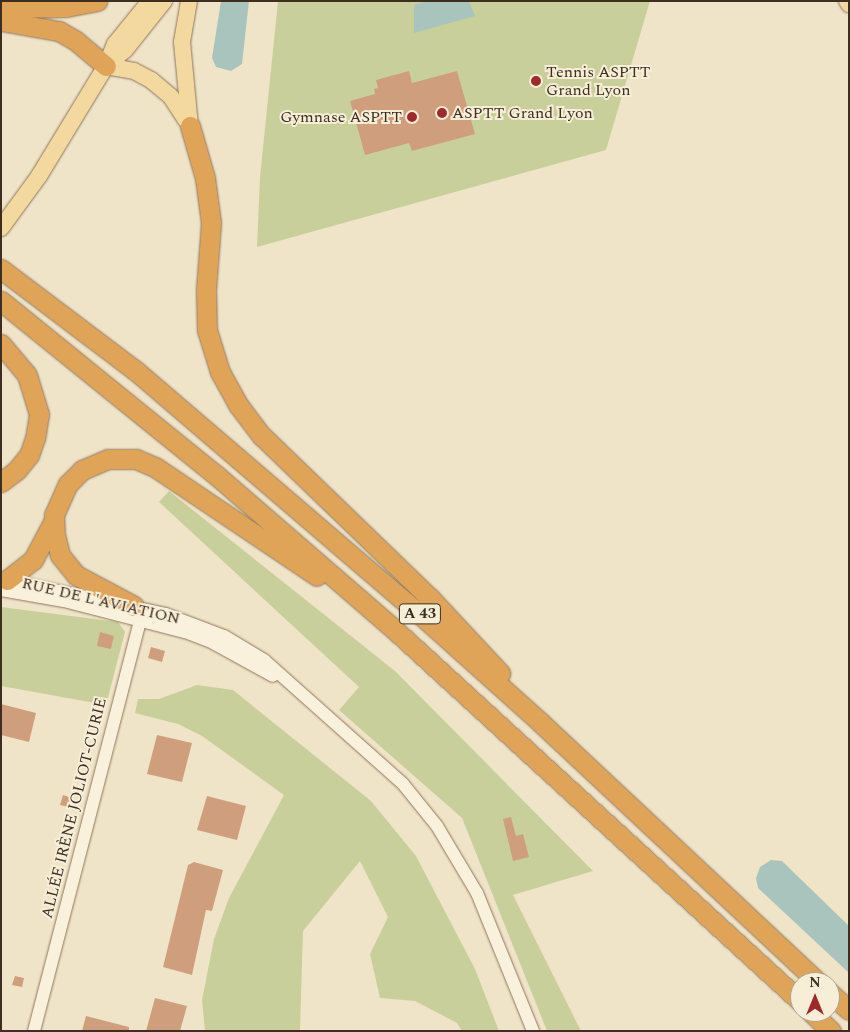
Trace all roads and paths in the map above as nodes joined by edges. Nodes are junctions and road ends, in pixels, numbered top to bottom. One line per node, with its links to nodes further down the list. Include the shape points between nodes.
1 (97, 1): 5 (highway, via 66,7)
2 (150, 1): 7 (main road, via 114,44)
3 (164, 1): 7 (main road, via 125,50)
4 (189, 1): 8 (main road, via 182,42)
5 (1, 8)
6 (1, 21): 7 (highway, via 59,31)
7 (106, 66): 8 (main road, via 134,71 151,80 171,97); 9 (main road, via 35,183)
8 (190, 126): 19 (highway, via 205,178 211,223 207,330 220,372 239,406 262,436 475,643)
9 (1, 228)
10 (1, 269): 19 (highway, A 43, via 136,371)
11 (1, 301): 17 (highway, A 43, via 216,476)
12 (1, 344): 13 (highway, via 27,375 39,414 29,455)
13 (1, 482)
14 (53, 522): 15 (highway, via 34,560); 16 (highway, via 57,546 70,569); 17 (highway, via 64,490 82,470 108,459 136,459 155,466)
15 (3, 582): 16 (street, RUE DE L'AVIATION)
16 (137, 613): 18 (street, RUE DE L'AVIATION, via 213,643); 18 (street, RUE DE L'AVIATION, via 166,614 224,636 264,660); 23 (street, ALLÉE IRÈNE JOLIOT-CURIE)
17 (396, 631): 21 (highway, A 43)
18 (299, 692): 24 (street, RUE DE L'AVIATION, via 403,784 438,826 477,893)
19 (540, 722): 20 (highway, A 43)
20 (807, 972)
21 (790, 992)
22 (822, 1022): 25 (highway)
23 (34, 1031)
24 (533, 1031)
25 (831, 1031)

